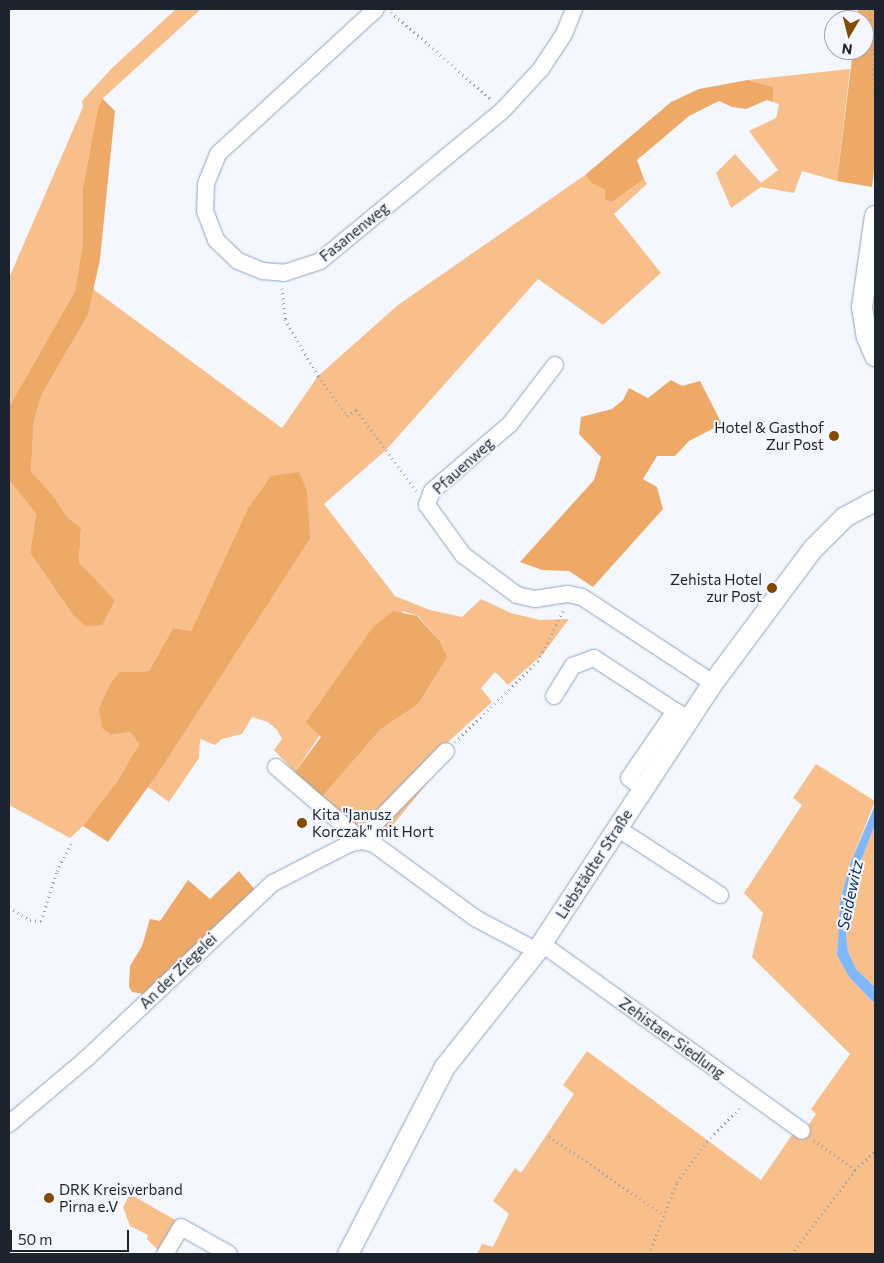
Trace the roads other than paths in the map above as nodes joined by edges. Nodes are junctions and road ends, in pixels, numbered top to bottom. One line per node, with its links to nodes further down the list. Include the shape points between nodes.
1 (376, 9): 2 (street, Fasanenweg, via 224,146 209,175 205,211 216,240 238,261 263,271 284,273 320,261 503,110 541,69 564,34)
2 (574, 9)
3 (875, 216): 4 (main road, via 862,307 867,337)
4 (875, 356)
5 (555, 365): 7 (street, Pfauenweg, via 510,424 432,491 427,505 463,555 517,595 535,599 574,594)
6 (875, 501): 7 (main road, Liebstädter Straße, via 845,517 813,549)
7 (713, 683): 9 (main road, Liebstädter Straße)
8 (554, 696): 9 (street, via 573,666 594,658)
9 (682, 714): 12 (main road, Liebstädter Straße)
10 (446, 750): 13 (street, via 366,832)
11 (276, 767): 13 (street)
12 (617, 828): 14 (street); 15 (main road, Liebstädter Straße)
13 (362, 841): 15 (street, via 374,844 475,918); 16 (street, An der Ziegelei, via 349,844 273,883 87,1058)
14 (720, 895)
15 (539, 948): 17 (street, Zehistaer Siedlung); 20 (main road, Liebstädter Straße, via 445,1067)
16 (9, 1124)
17 (802, 1131)
18 (165, 1254): 19 (street, via 181,1227)
19 (229, 1254)
20 (348, 1254)

